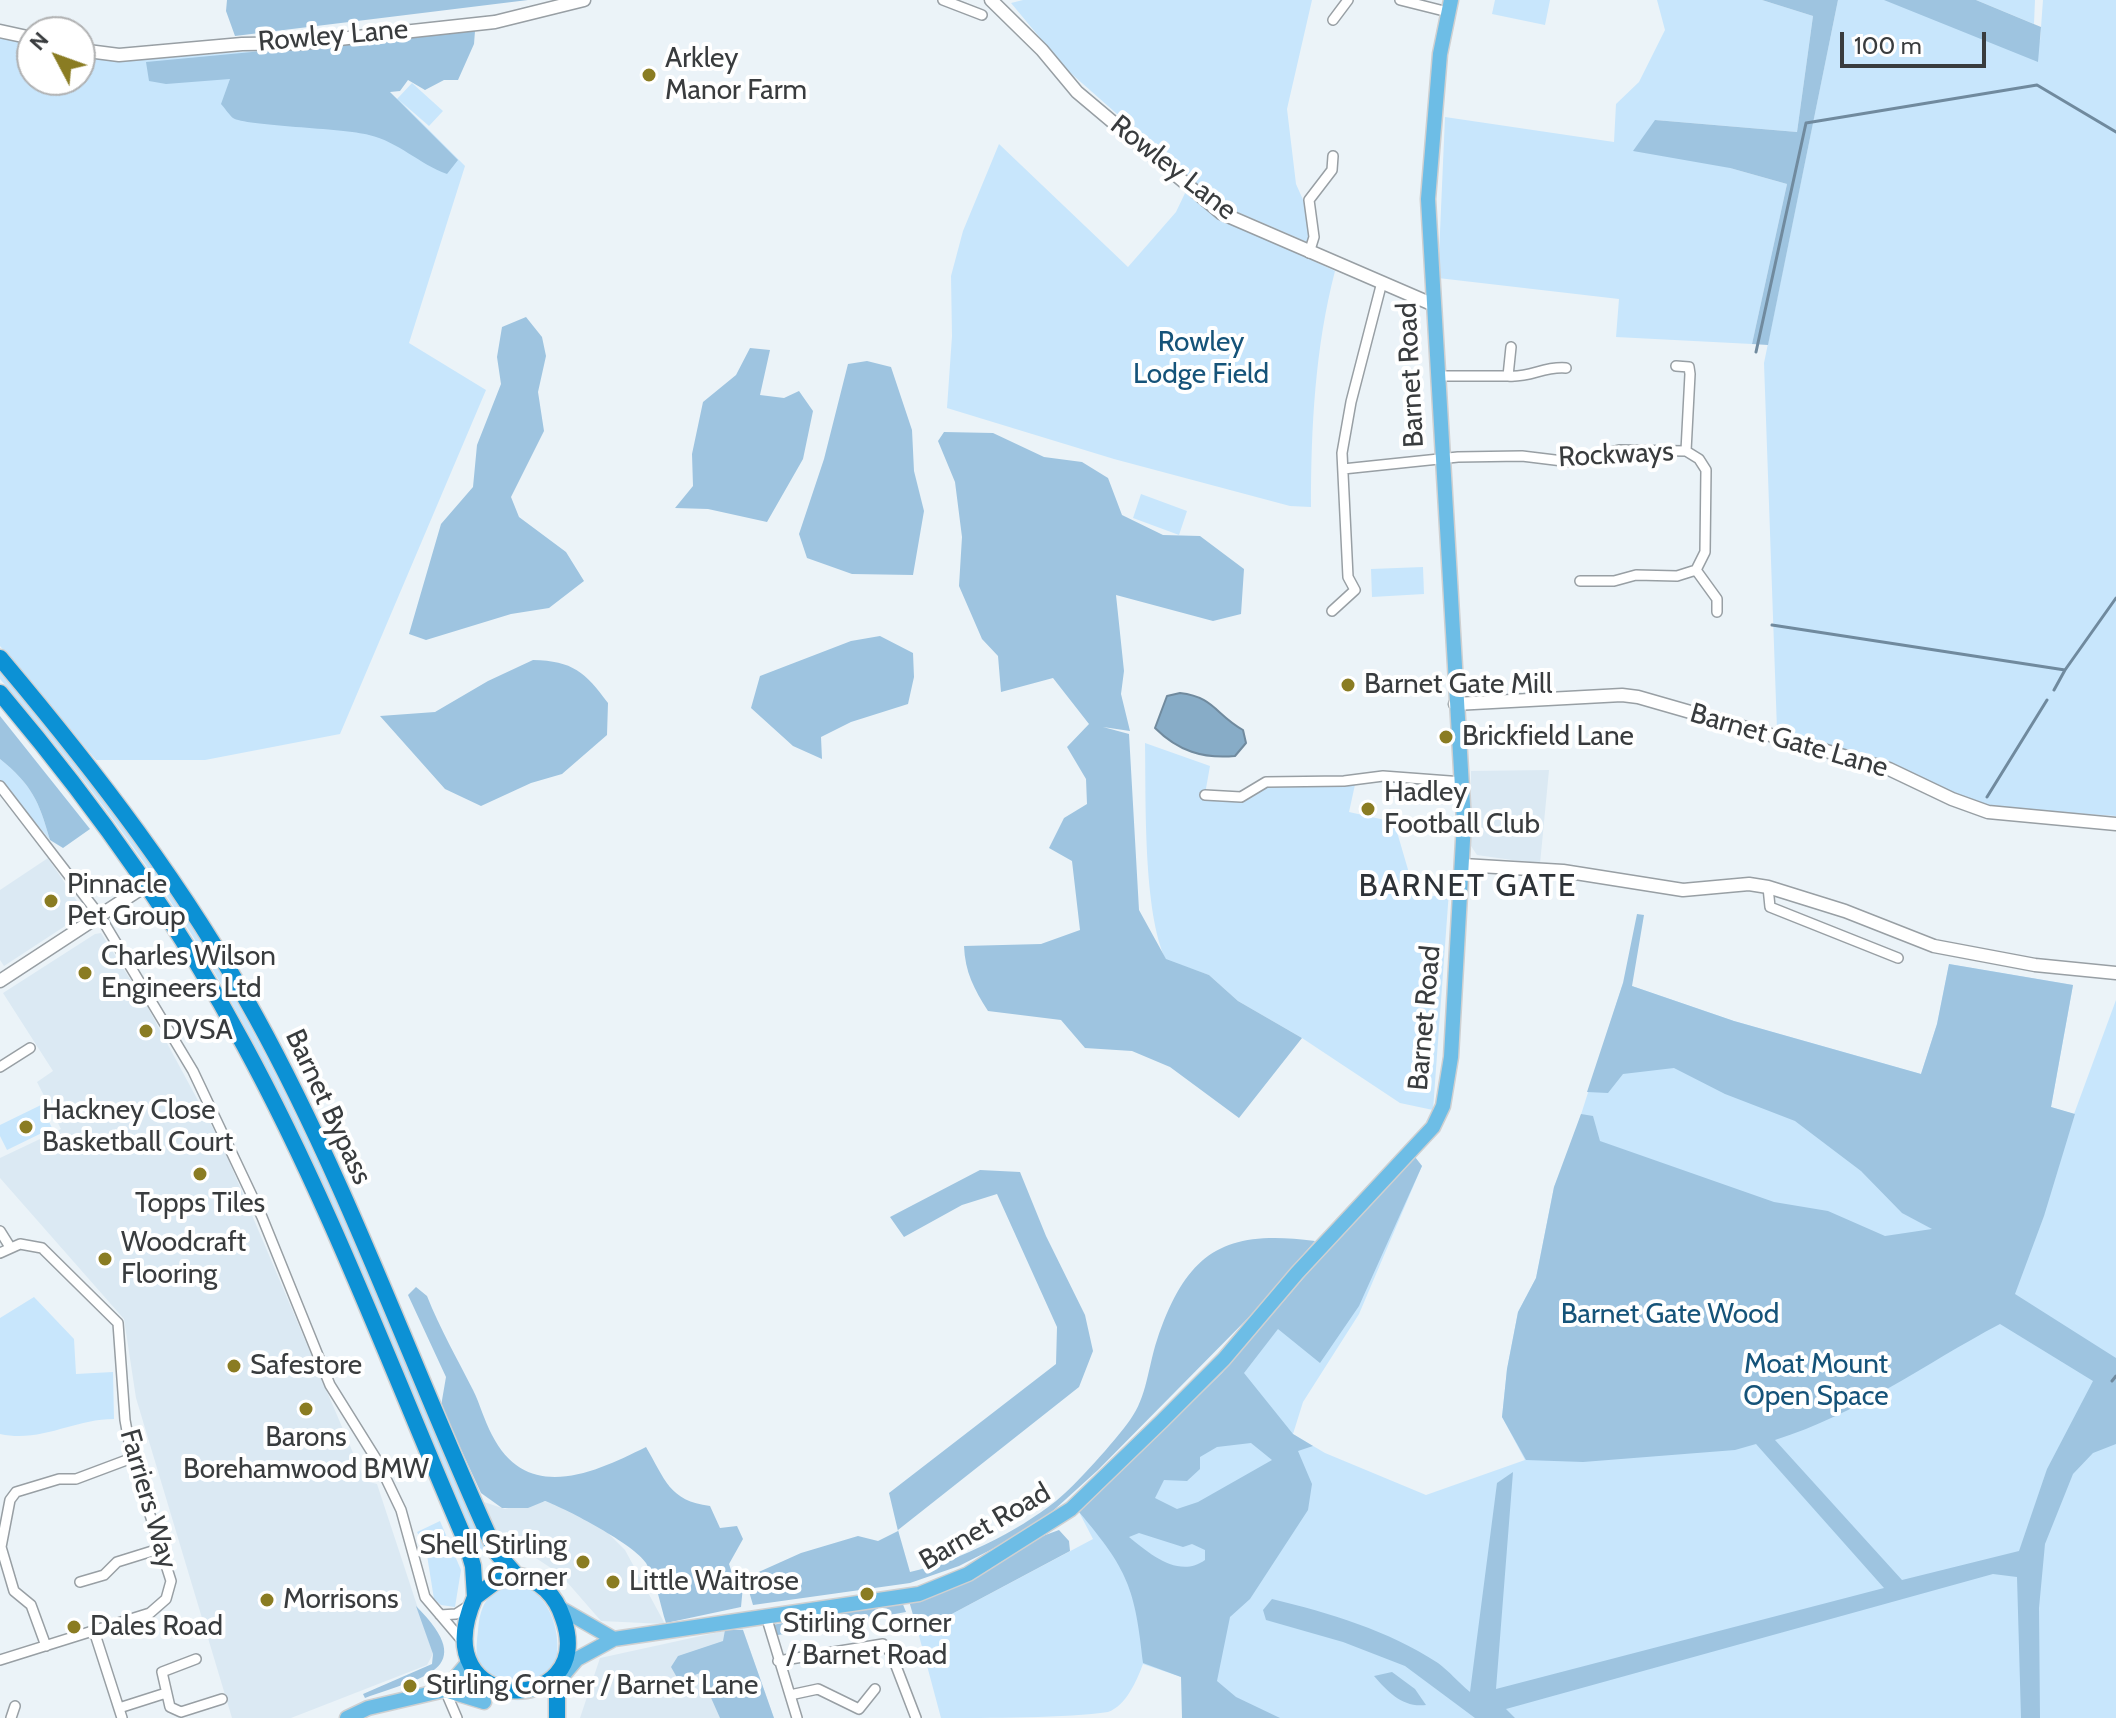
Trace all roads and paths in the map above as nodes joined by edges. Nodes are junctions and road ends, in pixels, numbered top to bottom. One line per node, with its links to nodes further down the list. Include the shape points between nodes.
1 (584, 0): 9 (street, Rowley Lane, via 495,22 302,43)
2 (943, 0): 7 (street)
3 (993, 0): 11 (street, Rowley Lane, via 1078,92 1221,213)
4 (1348, 0): 8 (street)
5 (1400, 0): 6 (street)
6 (1450, 6): 13 (main road, Barnet Road, via 1431,139 1428,199)
7 (982, 15)
8 (1333, 20)
9 (96, 52)
10 (1333, 156): 11 (street, via 1332,170 1309,200 1314,237)
11 (1309, 253): 12 (street, Rowley Lane)
12 (1382, 282): 13 (street, Rowley Lane); 21 (street, via 1351,402)
13 (1434, 305): 17 (main road, Barnet Road)
14 (1511, 347): 18 (street)
15 (1676, 366): 19 (street, via 1689,367 1690,374)
16 (1566, 368): 18 (street)
17 (1438, 376): 18 (street); 20 (main road, Barnet Road)
18 (1508, 376)
19 (1686, 451): 20 (street, Rockways, via 1619,450 1571,462 1522,456); 23 (street, Rockways, via 1706,470 1705,552)
20 (1442, 460): 21 (street, Rockways); 30 (main road, Barnet Road)
21 (1343, 469): 26 (street, via 1348,577 1355,590)
22 (1596, 567): 24 (street)
23 (1696, 570): 24 (street, via 1677,576); 27 (street, via 1717,599)
24 (1596, 580): 25 (street)
25 (1580, 581)
26 (1332, 611)
27 (1717, 612)
28 (0, 658): 49 (highway, Barnet Bypass, via 127,814 200,921 257,1019 317,1140 496,1552)
29 (0, 693): 36 (highway, Barnet Bypass)
30 (1455, 704): 31 (main road, Barnet Road); 34 (street, Barnet Gate Lane, via 1638,697 1852,757 1988,812)
31 (1463, 782): 33 (street, via 1383,776 1266,782 1241,797); 35 (main road, Barnet Road)
32 (0, 786): 38 (street)
33 (1205, 795)
34 (2116, 824)
35 (1463, 865): 37 (street, via 1563,871 1683,890); 54 (main road, Barnet Road, via 1451,1057 1439,1117 1224,1359 1071,1509 977,1569 919,1594)
36 (148, 884): 38 (street); 51 (highway, Barnet Bypass, via 238,1033 298,1154 466,1542)
37 (1768, 887): 39 (street, via 1770,907); 40 (street, via 1934,946)
38 (100, 916): 41 (street); 53 (street, via 215,1114 330,1385 401,1510 425,1597)
39 (1898, 958)
40 (2116, 973)
41 (1, 979)
42 (30, 1048): 43 (street)
43 (0, 1067)
44 (0, 1231): 45 (street)
45 (10, 1247): 46 (street); 47 (street, Farriers Way, via 42,1248 114,1316 120,1330)
46 (0, 1253)
47 (132, 1458): 48 (street, Farriers Way); 57 (street, via 76,1479 16,1492 10,1500 1,1547 14,1591 31,1605)
48 (162, 1548): 50 (street, via 117,1562 104,1575); 55 (street, Farriers Way, via 171,1581 163,1603 150,1613)
49 (516, 1575): 51 (highway, via 495,1582); 52 (highway, via 535,1581)
50 (80, 1582)
51 (474, 1600): 53 (street, via 456,1614); 58 (highway, Barnet Bypass)
52 (560, 1608): 56 (main road); 63 (highway)
53 (440, 1615): 58 (street)
54 (766, 1616): 56 (main road, Barnet Road); 61 (street)
55 (94, 1631): 57 (street, Farriers Way); 73 (street)
56 (614, 1639): 63 (main road, Barnet Road, via 577,1659)
57 (46, 1646): 60 (street, Farriers Way)
58 (467, 1646): 62 (highway, Barnet Bypass)
59 (196, 1659): 67 (street, via 162,1672)
60 (0, 1660)
61 (778, 1661): 68 (street); 79 (street, via 883,1644)
62 (467, 1664): 65 (main road); 70 (highway)
63 (565, 1673): 66 (highway)
64 (875, 1689): 68 (street, via 859,1709 818,1689)
65 (445, 1690): 70 (main road); 75 (main road); 76 (street)
66 (557, 1691): 72 (highway); 77 (highway)
67 (166, 1693): 69 (street, via 174,1712); 73 (street)
68 (790, 1695): 78 (street)
69 (222, 1699)
70 (491, 1705)
71 (15, 1706): 74 (street)
72 (537, 1708)
73 (120, 1713)
74 (11, 1718)
75 (347, 1718)
76 (457, 1718)
77 (557, 1718)
78 (797, 1718)
79 (916, 1718)

